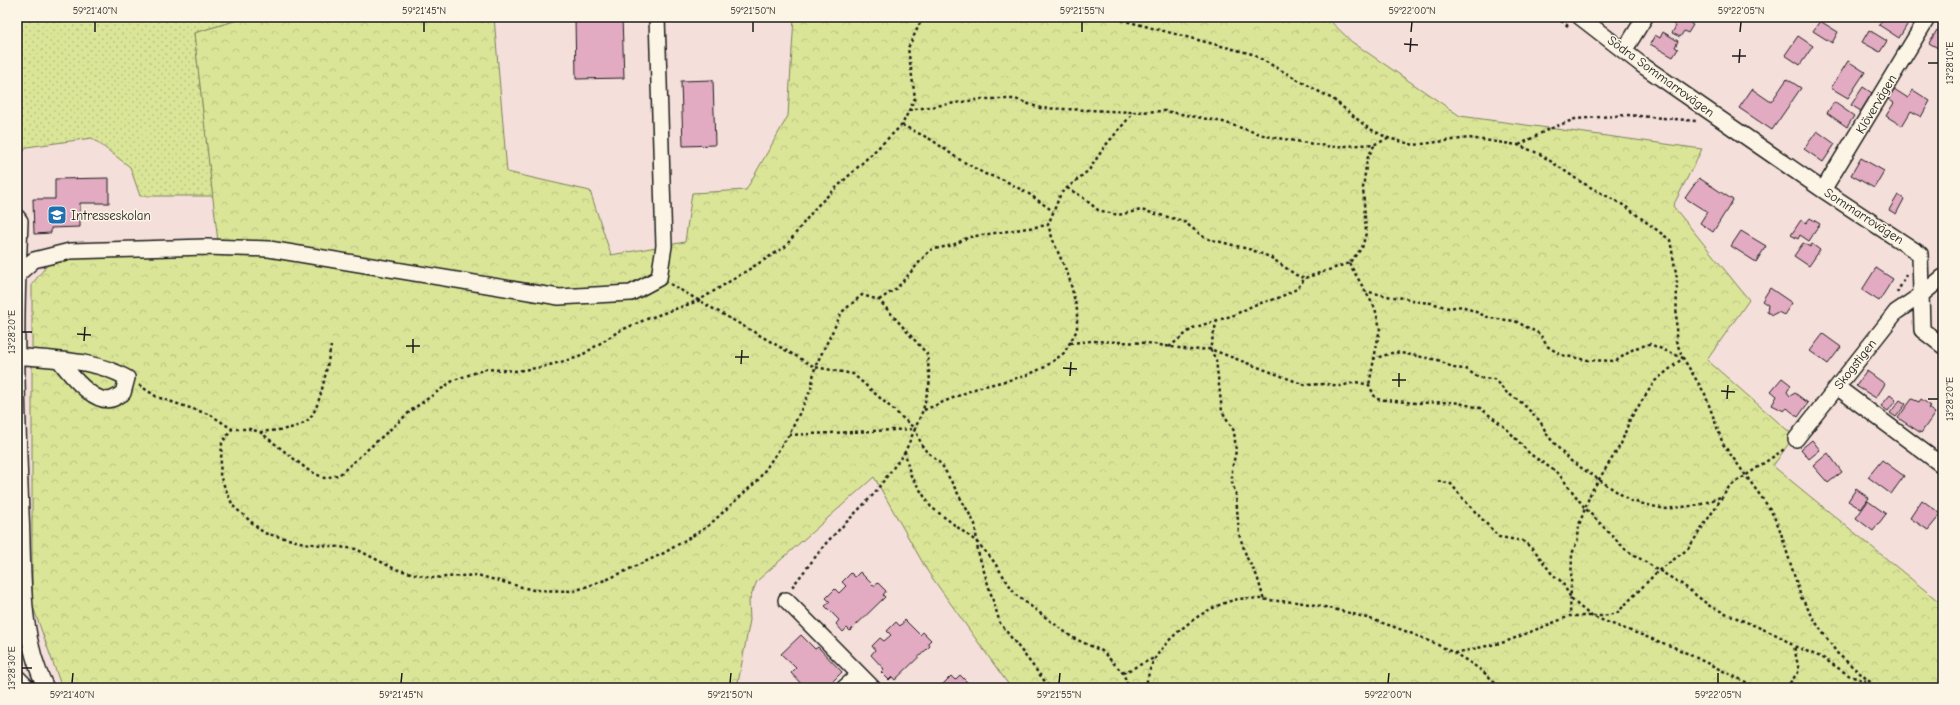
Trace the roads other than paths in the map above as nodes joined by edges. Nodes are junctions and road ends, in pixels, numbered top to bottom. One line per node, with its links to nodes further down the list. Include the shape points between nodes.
1 (657, 17): 9 (street, via 664,246 659,278 631,293 559,297 269,249 206,247 70,251 34,260)
2 (1645, 17): 5 (street)
3 (1928, 17): 7 (street, Klövervägen)
4 (1577, 24): 5 (street, Södra Sommarrovägen)
5 (1624, 51): 6 (street, Södra Sommarrovägen)
6 (1723, 121): 7 (street, Sommarrovägen)
7 (1823, 190): 11 (street, Sommarrovägen, via 1920,254)
8 (17, 217): 9 (street, via 20,221)
9 (18, 274): 12 (street)
10 (1943, 277): 11 (street, Skogstigen)
11 (1921, 295): 13 (street, Sommarrovägen, via 1922,330); 16 (street, Skogstigen, via 1896,312)
12 (17, 302): 14 (street)
13 (1943, 346)
14 (17, 356): 15 (street); 23 (street, via 24,602 28,632 40,676)
15 (60, 360): 15 (street, via 114,370 127,378 123,393 111,400 99,398 69,374)
16 (1837, 387): 17 (street, Skogstigen); 18 (street)
17 (1796, 439)
18 (1943, 466)
19 (786, 600): 20 (street)
20 (859, 675): 24 (street); 25 (street)
21 (17, 677): 22 (street)
22 (28, 688)
23 (46, 688)
24 (844, 688)
25 (872, 688)

